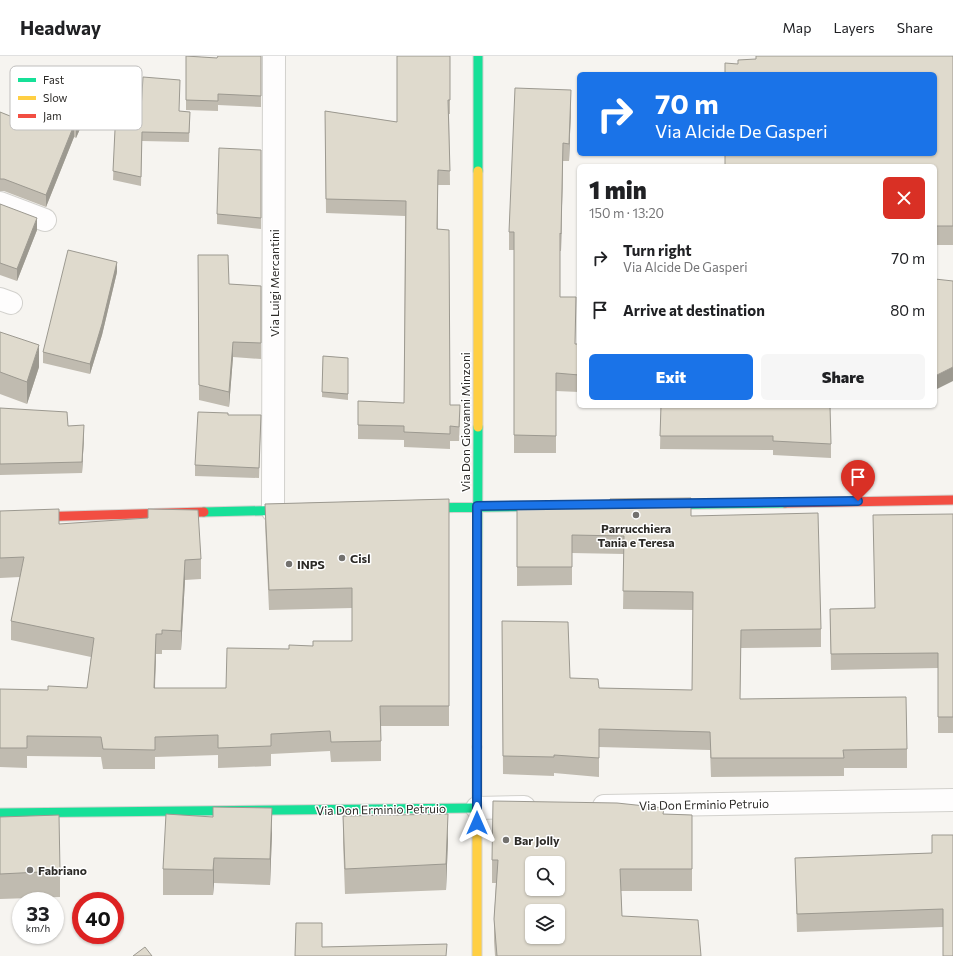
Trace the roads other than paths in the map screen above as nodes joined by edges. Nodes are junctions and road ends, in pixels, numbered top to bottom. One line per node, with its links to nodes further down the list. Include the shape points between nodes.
1 (274, 56): 9 (street, Via Luigi Mercantini)
2 (478, 56): 6 (street, Via Don Giovanni Minzoni)
3 (0, 203): 4 (street)
4 (45, 220)
5 (953, 500): 6 (street)
6 (477, 506): 7 (street); 14 (street, Via Don Giovanni Minzoni)
7 (411, 508)
8 (304, 510): 9 (street)
9 (273, 511): 10 (street)
10 (0, 518)
11 (953, 800): 13 (street, Via Don Erminio Petruio)
12 (544, 806): 14 (street, Via Don Erminio Petruio)
13 (583, 806)
14 (477, 808): 15 (street, Via Don Erminio Petruio); 16 (street, Via Don Giovanni Minzoni)
15 (0, 813)
16 (477, 956)

